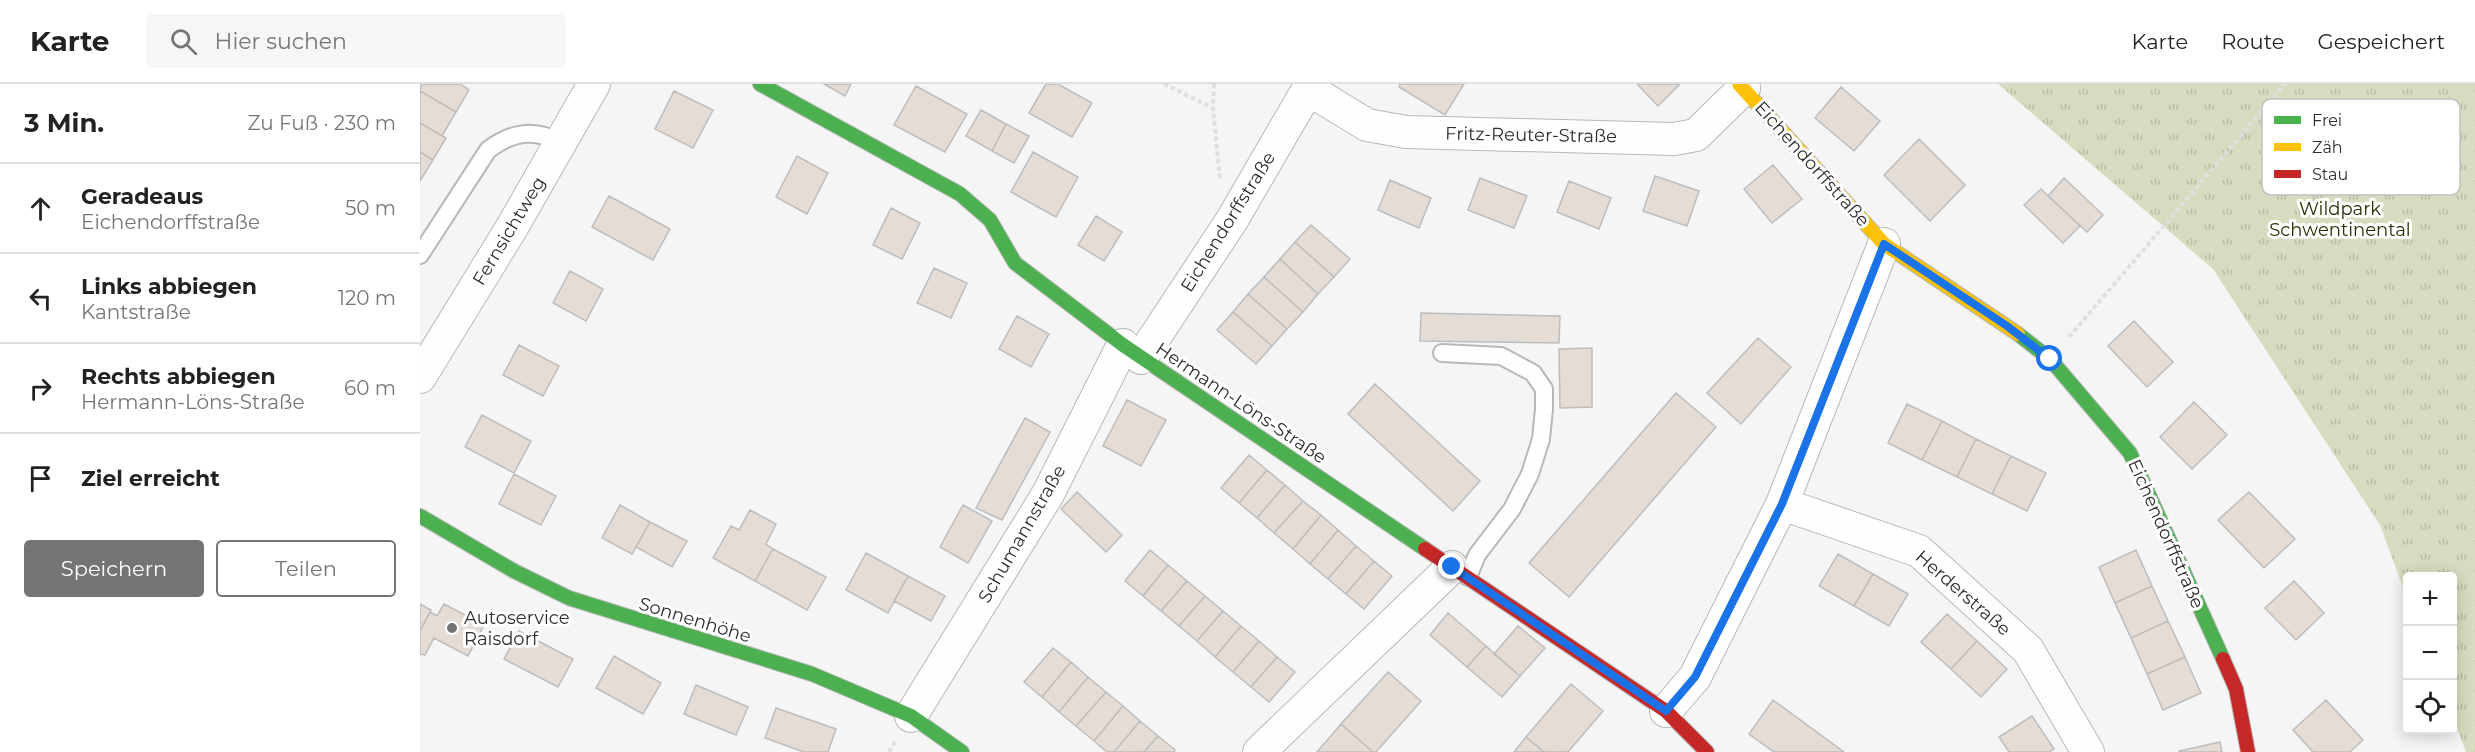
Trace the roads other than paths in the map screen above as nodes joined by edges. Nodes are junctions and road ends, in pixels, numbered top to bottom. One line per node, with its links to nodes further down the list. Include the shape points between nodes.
1 (594, 84): 5 (street, Fernsichtweg)
2 (760, 84): 8 (street, Hermann-Löns-Straße, via 960,194 990,220 1015,263)
3 (1742, 86): 4 (street, Fritz-Reuter-Straße, via 1696,135 1674,139 1406,132 1368,125); 6 (street, Eichendorffstraße)
4 (1310, 87): 8 (street, Eichendorffstraße, via 1232,220)
5 (561, 143): 7 (lane, via 546,134 521,134 500,140 488,150); 10 (street, Fernsichtweg)
6 (1884, 244): 11 (street); 20 (street, Eichendorffstraße, via 2050,359 2130,453 2236,688)
7 (420, 255)
8 (1132, 352): 13 (street, Hermann-Löns-Straße); 15 (street, Schumannstraße)
9 (1442, 353): 13 (lane, via 1501,356 1533,373 1544,389 1541,439 1530,474 1512,509)
10 (420, 377)
11 (1782, 504): 14 (street, via 1695,677); 19 (street, Herderstraße, via 1919,550 2028,650)
12 (420, 516): 15 (street, Sonnenhöhe, via 568,598 812,674)
13 (1460, 572): 14 (street, Hermann-Löns-Straße); 17 (street)
14 (1666, 711): 18 (street, Hermann-Löns-Straße)
15 (911, 716): 16 (street, Sonnenhöhe)
16 (962, 752)
17 (1259, 752)
18 (1707, 752)
19 (2088, 752)
20 (2248, 752)

